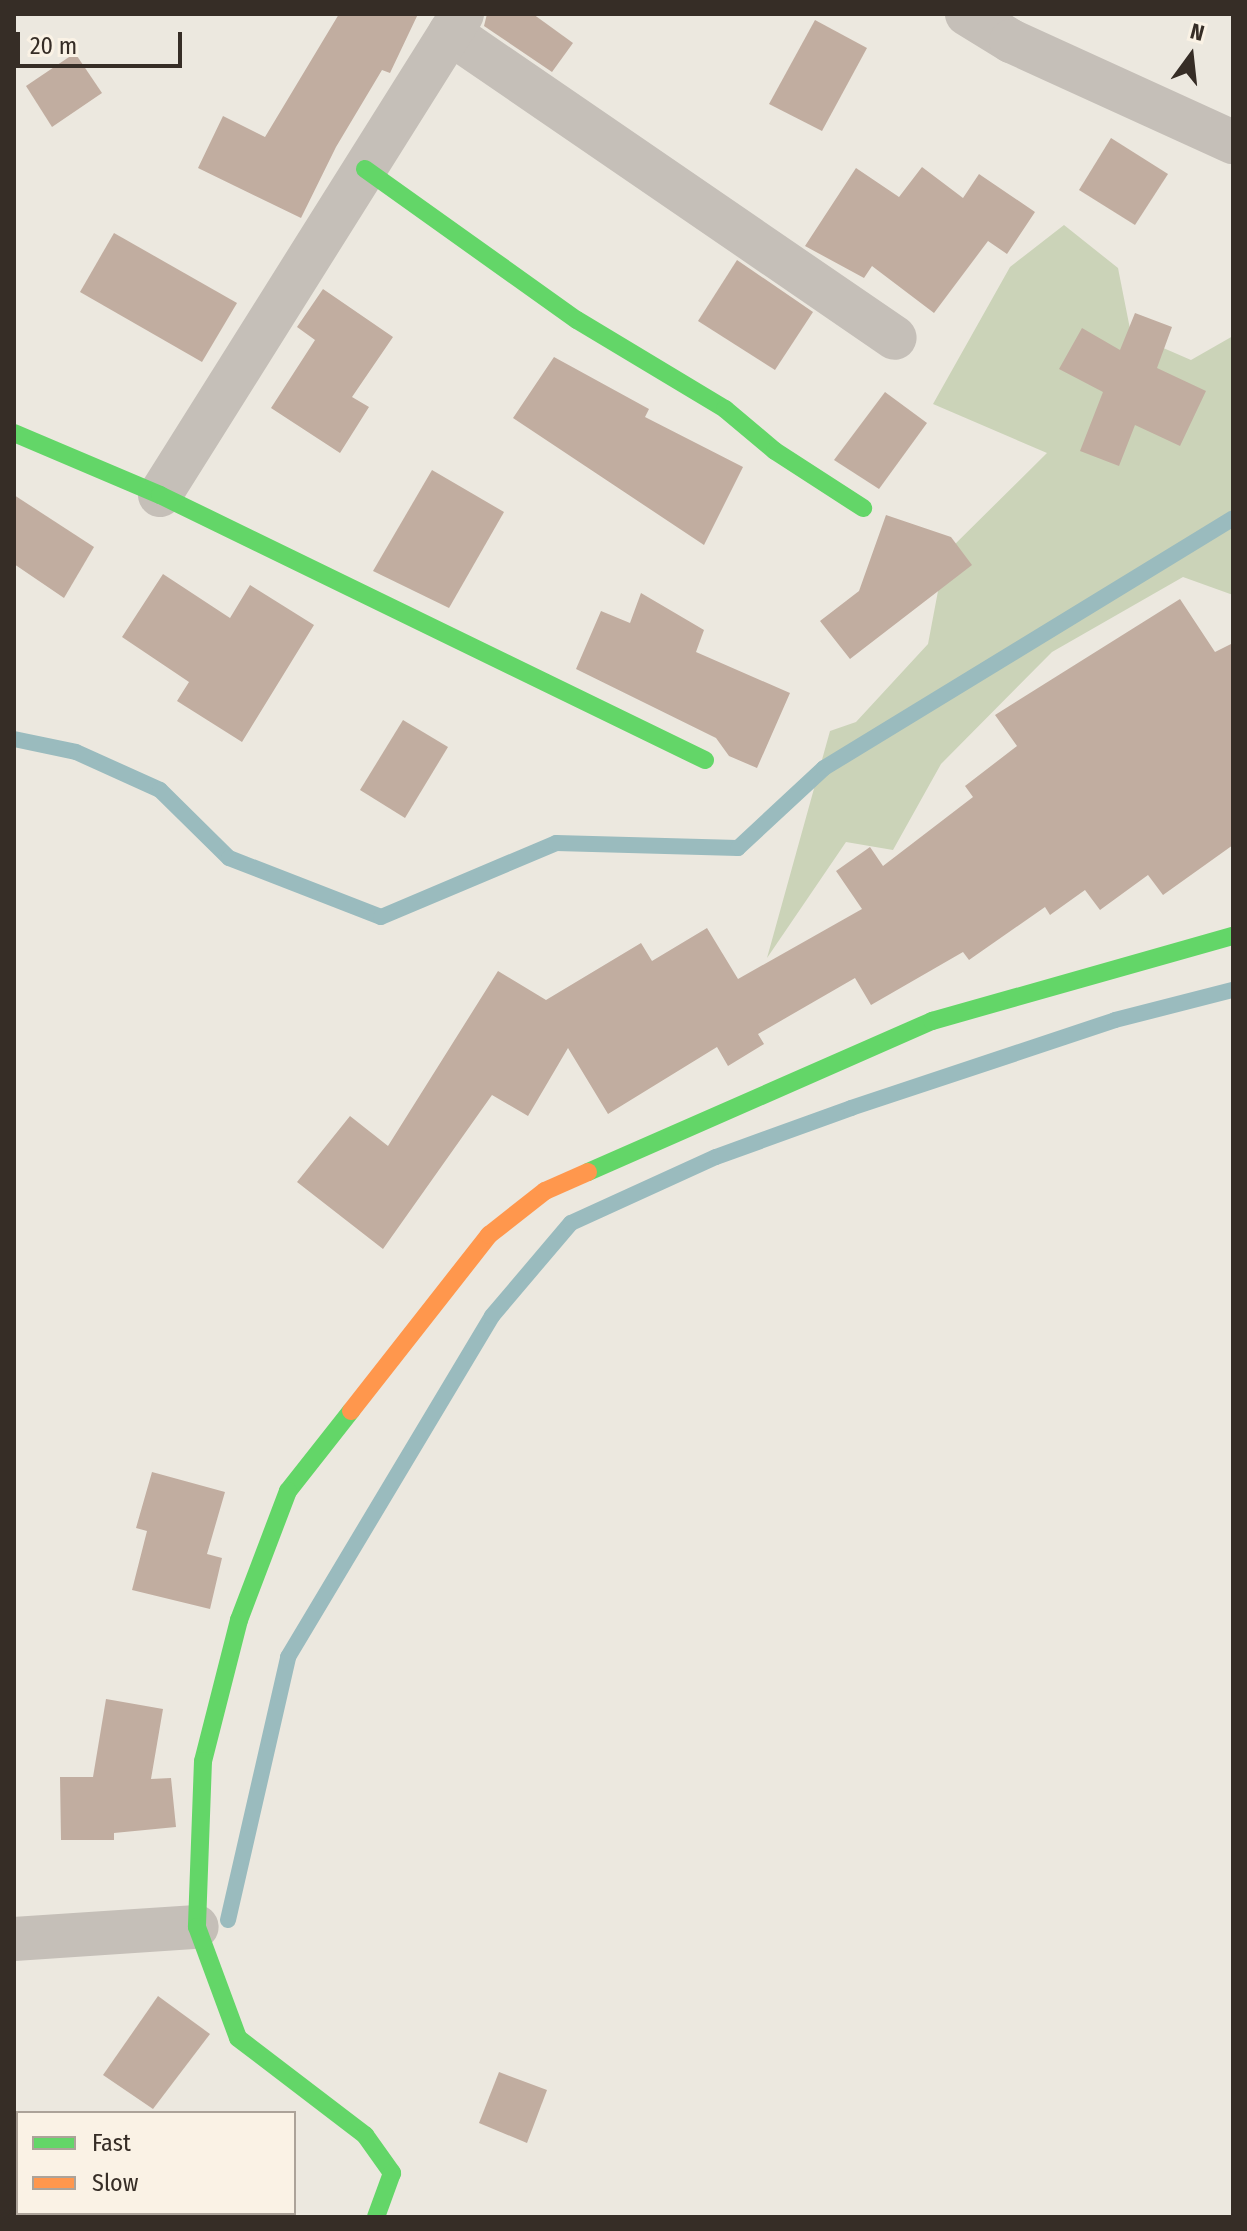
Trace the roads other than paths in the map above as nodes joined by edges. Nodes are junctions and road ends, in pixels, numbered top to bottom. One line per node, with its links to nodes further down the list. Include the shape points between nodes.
1 (967, 14): 3 (street, via 1011,41)
2 (456, 23): 4 (street); 5 (street)
3 (1233, 142)
4 (365, 169): 7 (street); 8 (street, via 577,320 725,409 775,451)
5 (895, 338)
6 (14, 433): 7 (street)
7 (160, 495): 9 (street)
8 (863, 508)
9 (705, 760)
10 (1233, 936): 11 (street, via 932,1021 545,1191 489,1235 288,1491 239,1620 203,1761)
11 (197, 1927): 12 (street); 13 (street, via 238,2038 365,2135 392,2173)
12 (14, 1939)
13 (376, 2217)

